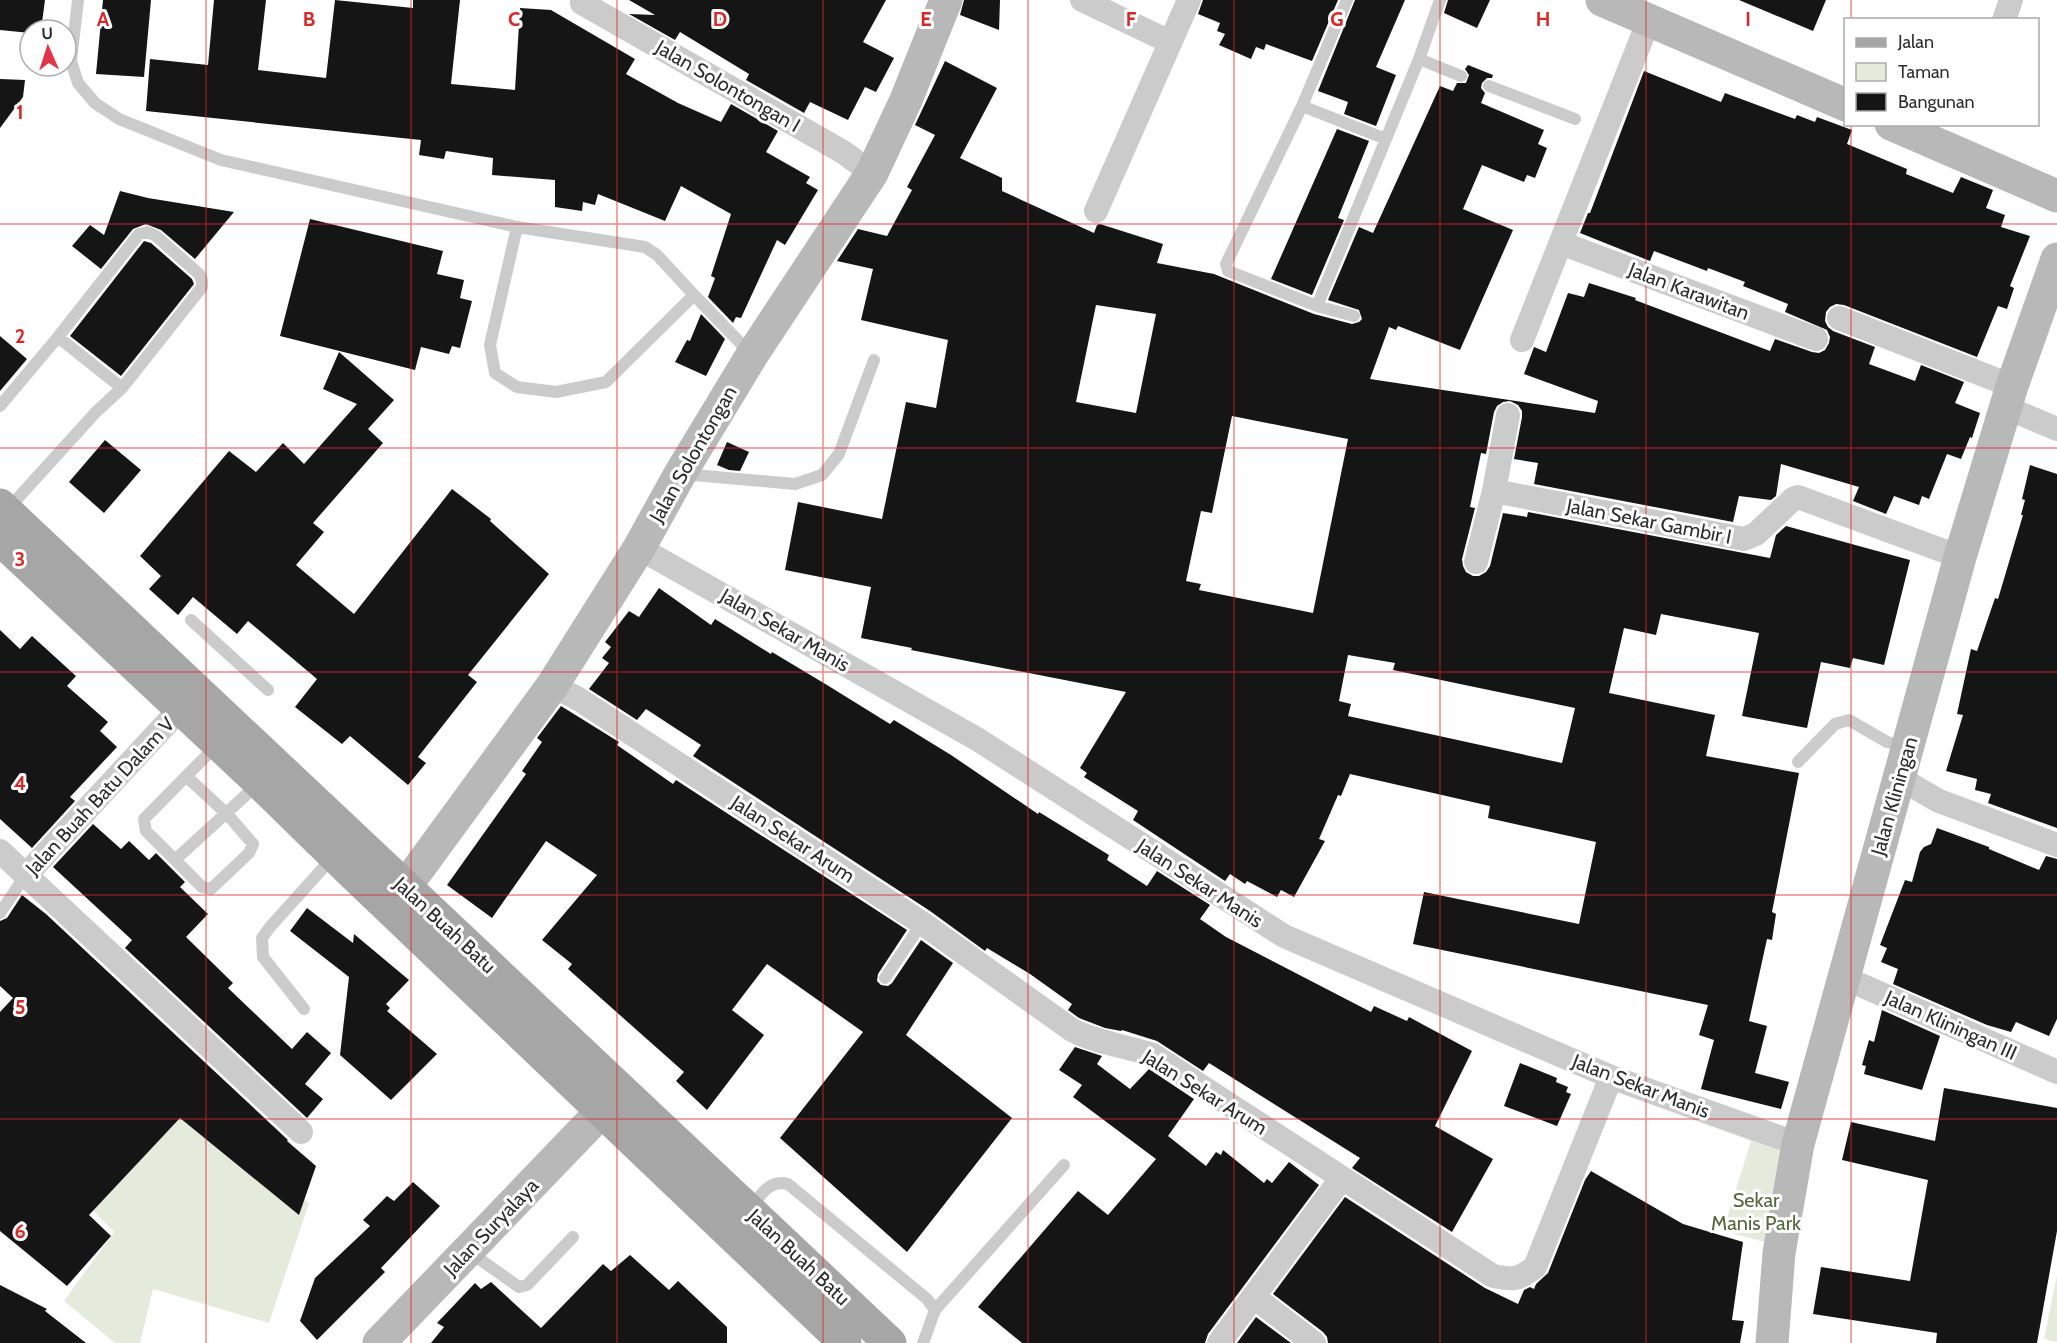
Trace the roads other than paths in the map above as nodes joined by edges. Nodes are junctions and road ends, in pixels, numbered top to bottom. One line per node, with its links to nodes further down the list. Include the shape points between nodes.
1 (78, 0): 24 (lane, via 71,60 78,83 95,102 119,119 221,160)
2 (946, 0): 21 (street, Jalan Solontongan)
3 (1082, 0): 12 (street)
4 (1189, 0): 12 (street)
5 (1347, 0): 17 (lane)
6 (1440, 0): 13 (lane)
7 (1602, 0): 11 (street)
8 (2011, 0): 10 (street)
9 (582, 3): 21 (street, Jalan Solontongan I, via 843,152)
10 (2005, 18)
11 (1649, 20): 16 (street); 25 (street)
12 (1170, 42): 23 (street)
13 (1419, 59): 14 (lane); 20 (lane)
14 (1461, 76)
15 (1489, 86): 18 (lane)
16 (1844, 105)
17 (1302, 106): 20 (lane); 28 (lane, via 1226,264 1228,271)
18 (1575, 119)
19 (1896, 126): 22 (street)
20 (1386, 139): 28 (lane)
21 (872, 174): 34 (street, Jalan Solontongan)
22 (2057, 196)
23 (1096, 211)
24 (517, 227): 27 (lane, via 645,247); 27 (lane, via 490,345 495,373 518,387 556,392 606,382)
25 (1561, 243): 32 (street, Jalan Karawitan); 33 (street)
26 (2057, 259): 37 (street, Jalan Kliningan)
27 (694, 295): 34 (lane)
28 (1317, 306): 29 (lane)
29 (1354, 316)
30 (1839, 318): 37 (street)
31 (58, 337): 36 (lane); 36 (lane, via 140,234 156,236 199,274 202,287); 38 (lane)
32 (1816, 339)
33 (1522, 340)
34 (752, 355): 41 (street, Jalan Solontongan)
35 (874, 360): 41 (lane, via 839,454 822,475 795,484)
36 (122, 388): 43 (lane)
37 (2008, 396): 40 (street); 45 (street, Jalan Kliningan)
38 (0, 406)
39 (1508, 415): 42 (street)
40 (2057, 429)
41 (680, 474): 44 (street, Jalan Solontongan)
42 (1494, 491): 45 (street, Jalan Sekar Gambir I, via 1744,539 1756,534 1798,497); 46 (street)
43 (2, 519): 50 (main road, Jalan Buah Batu); 63 (main road, Jalan Buah Batu)
44 (639, 548): 48 (street, Jalan Solontongan); 70 (street, Jalan Sekar Manis, via 977,739 1284,936)
45 (1960, 557): 52 (street, Jalan Kliningan)
46 (1476, 562)
47 (191, 620): 49 (lane)
48 (552, 686): 63 (street, Jalan Solontongan); 65 (street, Jalan Sekar Arum, via 578,698)
49 (268, 690)
50 (180, 709): 51 (main road, Jalan Buah Batu); 62 (street, Jalan Buah Batu Dalam V)
51 (217, 744): 54 (lane); 56 (main road, Jalan Buah Batu)
52 (1908, 747): 53 (lane, via 1887,742 1849,720 1835,723); 55 (street, Jalan Kliningan)
53 (1798, 762)
54 (186, 776): 57 (lane); 61 (lane, via 144,819 146,831)
55 (1899, 778): 58 (street, via 1939,801); 67 (street, Jalan Kliningan)
56 (260, 782): 57 (lane); 60 (main road, Jalan Buah Batu)
57 (227, 814): 61 (lane); 61 (lane, via 253,844 211,889 202,887)
58 (2057, 845)
59 (0, 851): 62 (street)
60 (334, 856): 68 (lane, via 262,938 263,957); 71 (main road, Jalan Buah Batu)
61 (175, 860)
62 (25, 876): 64 (lane, Jalan Buah Batu Dalam V); 72 (street)
63 (405, 887): 76 (main road, Jalan Buah Batu)
64 (0, 913)
65 (922, 923): 66 (lane); 75 (street, Jalan Sekar Arum, via 1071,1030 1153,1055)
66 (885, 978)
67 (1845, 978): 69 (street, Jalan Kliningan III); 73 (street, Jalan Kliningan)
68 (304, 1009)
69 (2057, 1072)
70 (1611, 1077): 73 (street, Jalan Sekar Manis); 75 (street, Jalan Sekar Arum, via 1535,1267 1523,1276 1493,1276)
71 (602, 1111): 78 (street, Jalan Suryalaya); 82 (main road, Jalan Buah Batu)
72 (301, 1132)
73 (1798, 1144): 87 (street, Jalan Kliningan, via 1779,1252)
74 (1064, 1165): 80 (lane)
75 (1341, 1179): 79 (street)
76 (750, 1211): 80 (lane, via 761,1193 775,1183 788,1184 927,1299); 83 (main road, Jalan Buah Batu)
77 (573, 1237): 78 (lane, via 527,1285 519,1287)
78 (468, 1251): 81 (street, Jalan Suryalaya)
79 (1254, 1297): 85 (street); 86 (street)
80 (935, 1310): 84 (lane)
81 (379, 1343)
82 (845, 1343)
83 (890, 1343)
84 (923, 1343)
85 (1219, 1343)
86 (1314, 1343)
87 (1772, 1343)

